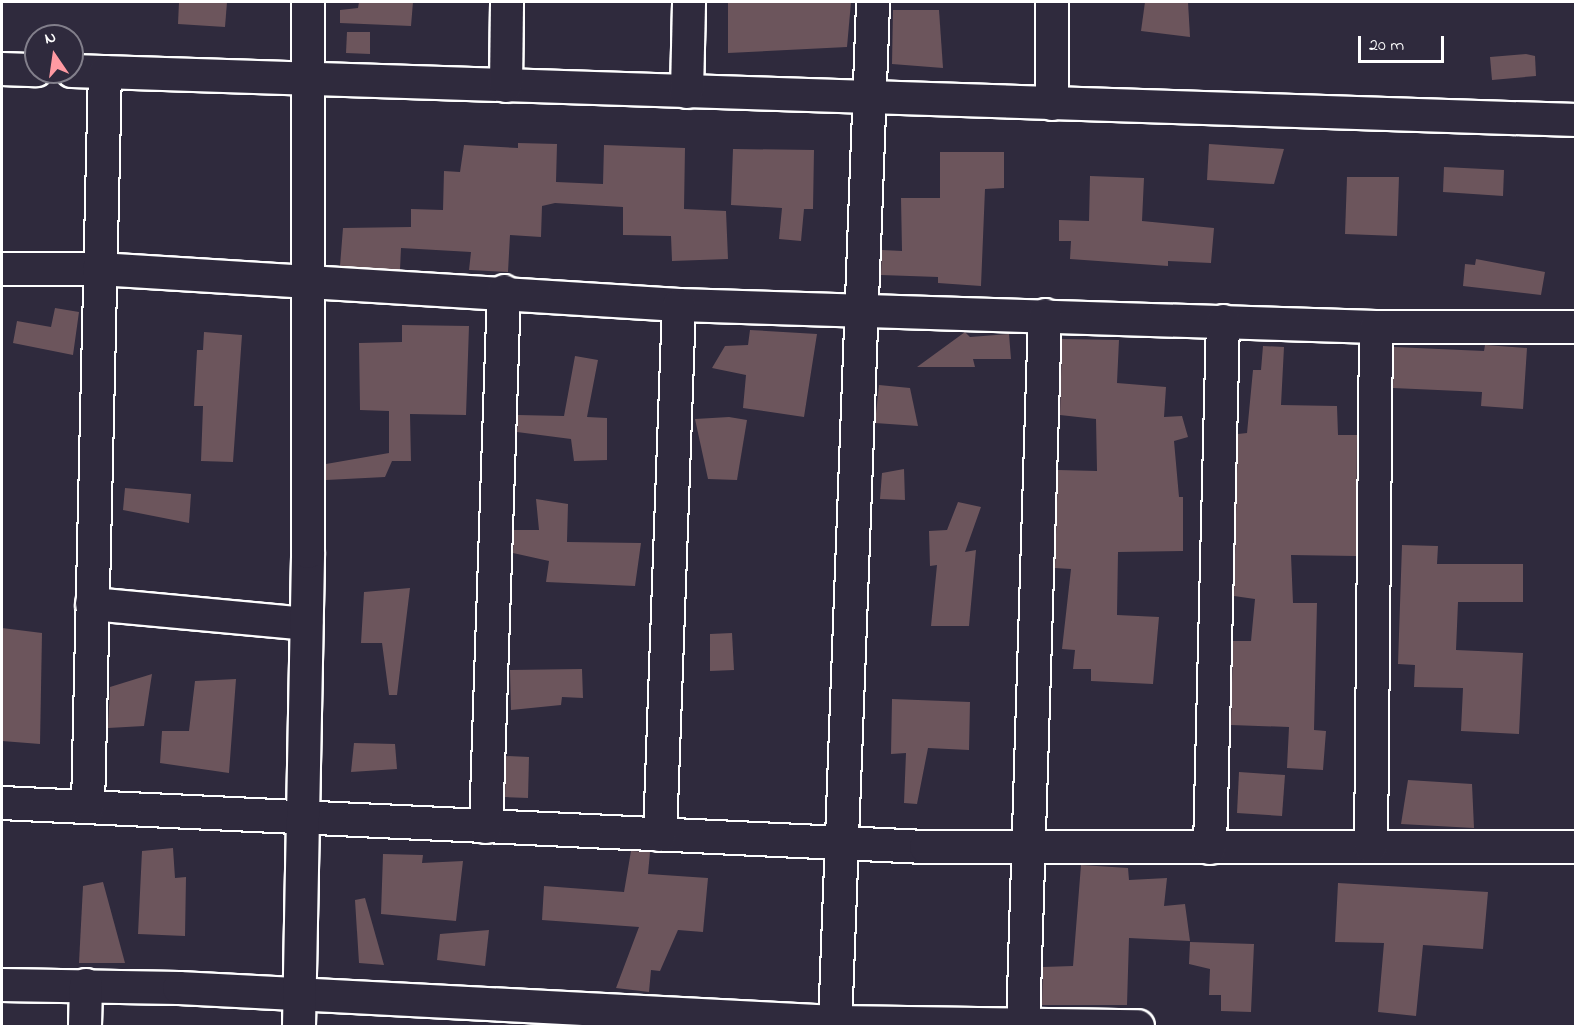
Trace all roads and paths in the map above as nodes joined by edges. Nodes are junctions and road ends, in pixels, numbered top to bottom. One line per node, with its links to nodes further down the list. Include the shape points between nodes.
1 (308, 2): 10 (street)
2 (507, 2): 11 (street)
3 (689, 2): 12 (street)
4 (873, 2): 13 (street)
5 (1052, 2): 14 (street)
6 (2, 69): 7 (street)
7 (24, 70)
8 (84, 71): 9 (street)
9 (105, 72): 10 (street); 17 (street)
10 (309, 76): 11 (street); 18 (street)
11 (506, 86): 12 (street)
12 (687, 92): 13 (street)
13 (871, 96): 14 (street); 21 (street)
14 (1052, 104): 15 (street)
15 (1575, 120)
16 (2, 269): 17 (street)
17 (99, 269): 18 (street); 26 (street)
18 (305, 281): 19 (street); 27 (street)
19 (504, 291): 20 (street); 31 (street)
20 (679, 304): 21 (street); 32 (street)
21 (858, 309): 22 (street); 33 (street)
22 (1044, 315): 23 (street); 36 (street)
23 (1223, 321): 24 (street); 37 (street)
24 (1376, 327): 25 (street); 34 (street)
25 (1575, 327)
26 (92, 604): 27 (street); 29 (street)
27 (306, 624): 30 (street)
28 (2, 803): 29 (street)
29 (88, 807): 30 (street)
30 (303, 816): 31 (street); 40 (street)
31 (486, 827): 32 (street)
32 (660, 836): 33 (street)
33 (843, 844): 36 (street); 41 (street)
34 (1371, 847): 35 (street); 37 (street)
35 (1575, 847)
36 (1031, 848): 37 (street); 44 (street)
37 (1210, 848)
38 (2, 985): 39 (street)
39 (86, 985): 40 (street); 42 (street)
40 (300, 996): 41 (street); 43 (street)
41 (835, 1024): 44 (street)
42 (85, 1026)
43 (299, 1026)
44 (1023, 1026): 45 (street)
45 (1138, 1026)

